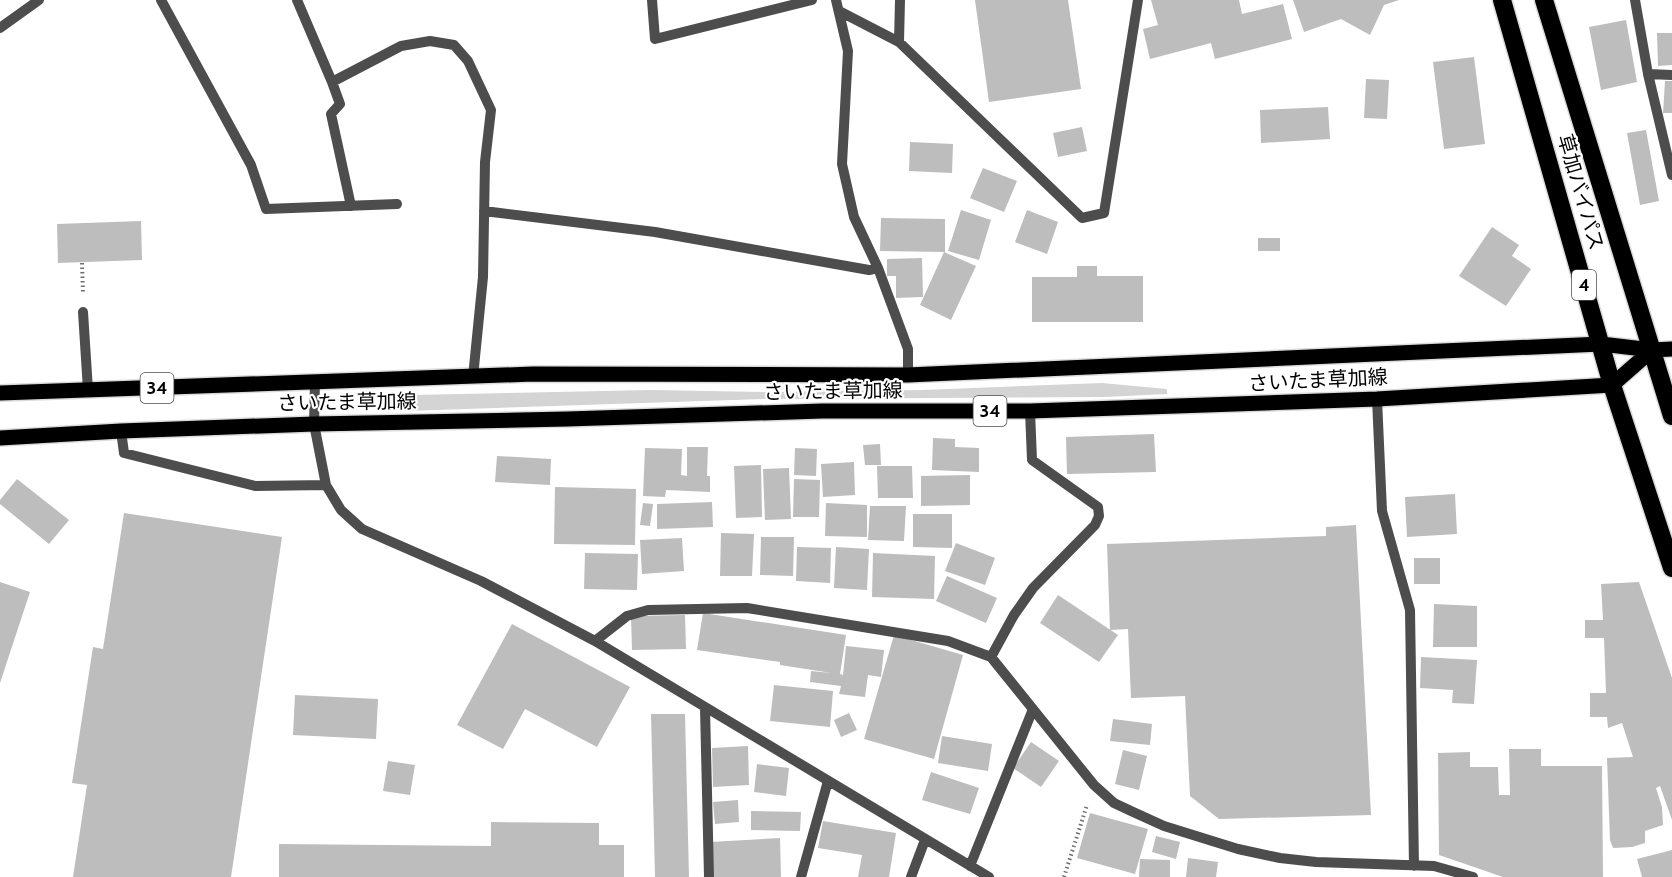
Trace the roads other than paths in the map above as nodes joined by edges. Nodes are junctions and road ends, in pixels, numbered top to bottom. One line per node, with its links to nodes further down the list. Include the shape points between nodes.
1 (39, 0): 12 (street)
2 (161, 0): 19 (street, via 251,165 266,209)
3 (297, 0): 16 (street)
4 (652, 0): 5 (street, via 655,39)
5 (812, 0)
6 (900, 0): 13 (street)
7 (1138, 0): 13 (street, via 1104,213 1082,218)
8 (1502, 0): 23 (highway, 草加バイパス / 4)
9 (1544, 0): 25 (highway, 草加バイパス)
10 (1635, 0): 14 (street)
11 (837, 6): 13 (street); 21 (street, via 848,51 842,164 854,217)
12 (0, 28)
13 (899, 42)
14 (1648, 74): 15 (street); 17 (street)
15 (1672, 75)
16 (332, 82): 19 (street, via 339,104 332,114); 20 (street, via 401,46 430,41 454,45 468,61 491,110 484,162)
17 (1672, 175)
18 (397, 204): 19 (street)
19 (351, 206)
20 (484, 211): 21 (street, via 655,232 869,270); 27 (street, via 483,277)
21 (878, 268): 26 (street, via 908,349)
22 (83, 312): 30 (street)
23 (1601, 344): 25 (main road, さいたま草加線 / 34); 26 (main road, さいたま草加線 / 34); 29 (highway, 草加バイパス / 4)
24 (1672, 349): 25 (main road, さいたま草加線 / 34)
25 (1652, 350): 29 (main road); 34 (highway, 草加バイパス)
26 (908, 375): 27 (main road, さいたま草加線 / 34)
27 (473, 377): 28 (main road, さいたま草加線 / 34)
28 (315, 382): 30 (main road, さいたま草加線 / 34); 35 (street)
29 (1612, 385): 32 (main road, さいたま草加線 / 34); 39 (highway, 草加バイパス / 4)
30 (88, 390): 31 (main road, さいたま草加線 / 34)
31 (0, 393)
32 (1377, 399): 33 (main road, さいたま草加線 / 34); 47 (street, via 1382,511 1410,610)
33 (1030, 411): 35 (main road, さいたま草加線 / 34, via 822,411); 41 (street, via 1032,460 1098,507 1099,516 1095,525 1033,588)
34 (1672, 416)
35 (314, 424): 36 (main road, さいたま草加線 / 34); 38 (street)
36 (121, 431): 37 (main road, さいたま草加線 / 34); 38 (street, via 124,453 255,486)
37 (0, 438)
38 (326, 485): 40 (street, via 341,510 363,530 481,581)
39 (1672, 568)
40 (595, 641): 41 (street, via 627,616 648,610 747,608 948,641); 42 (street)
41 (991, 657): 43 (street)
42 (705, 708): 44 (street); 48 (street)
43 (1033, 709): 46 (street); 47 (street, via 1094,785 1114,803 1164,826 1280,858)
44 (828, 781): 45 (street); 49 (street)
45 (925, 840): 46 (street); 50 (street)
46 (970, 866): 51 (street)
47 (1414, 867): 52 (street, via 1434,866)
48 (709, 877)
49 (801, 877)
50 (911, 877)
51 (989, 877)
52 (1473, 877)

